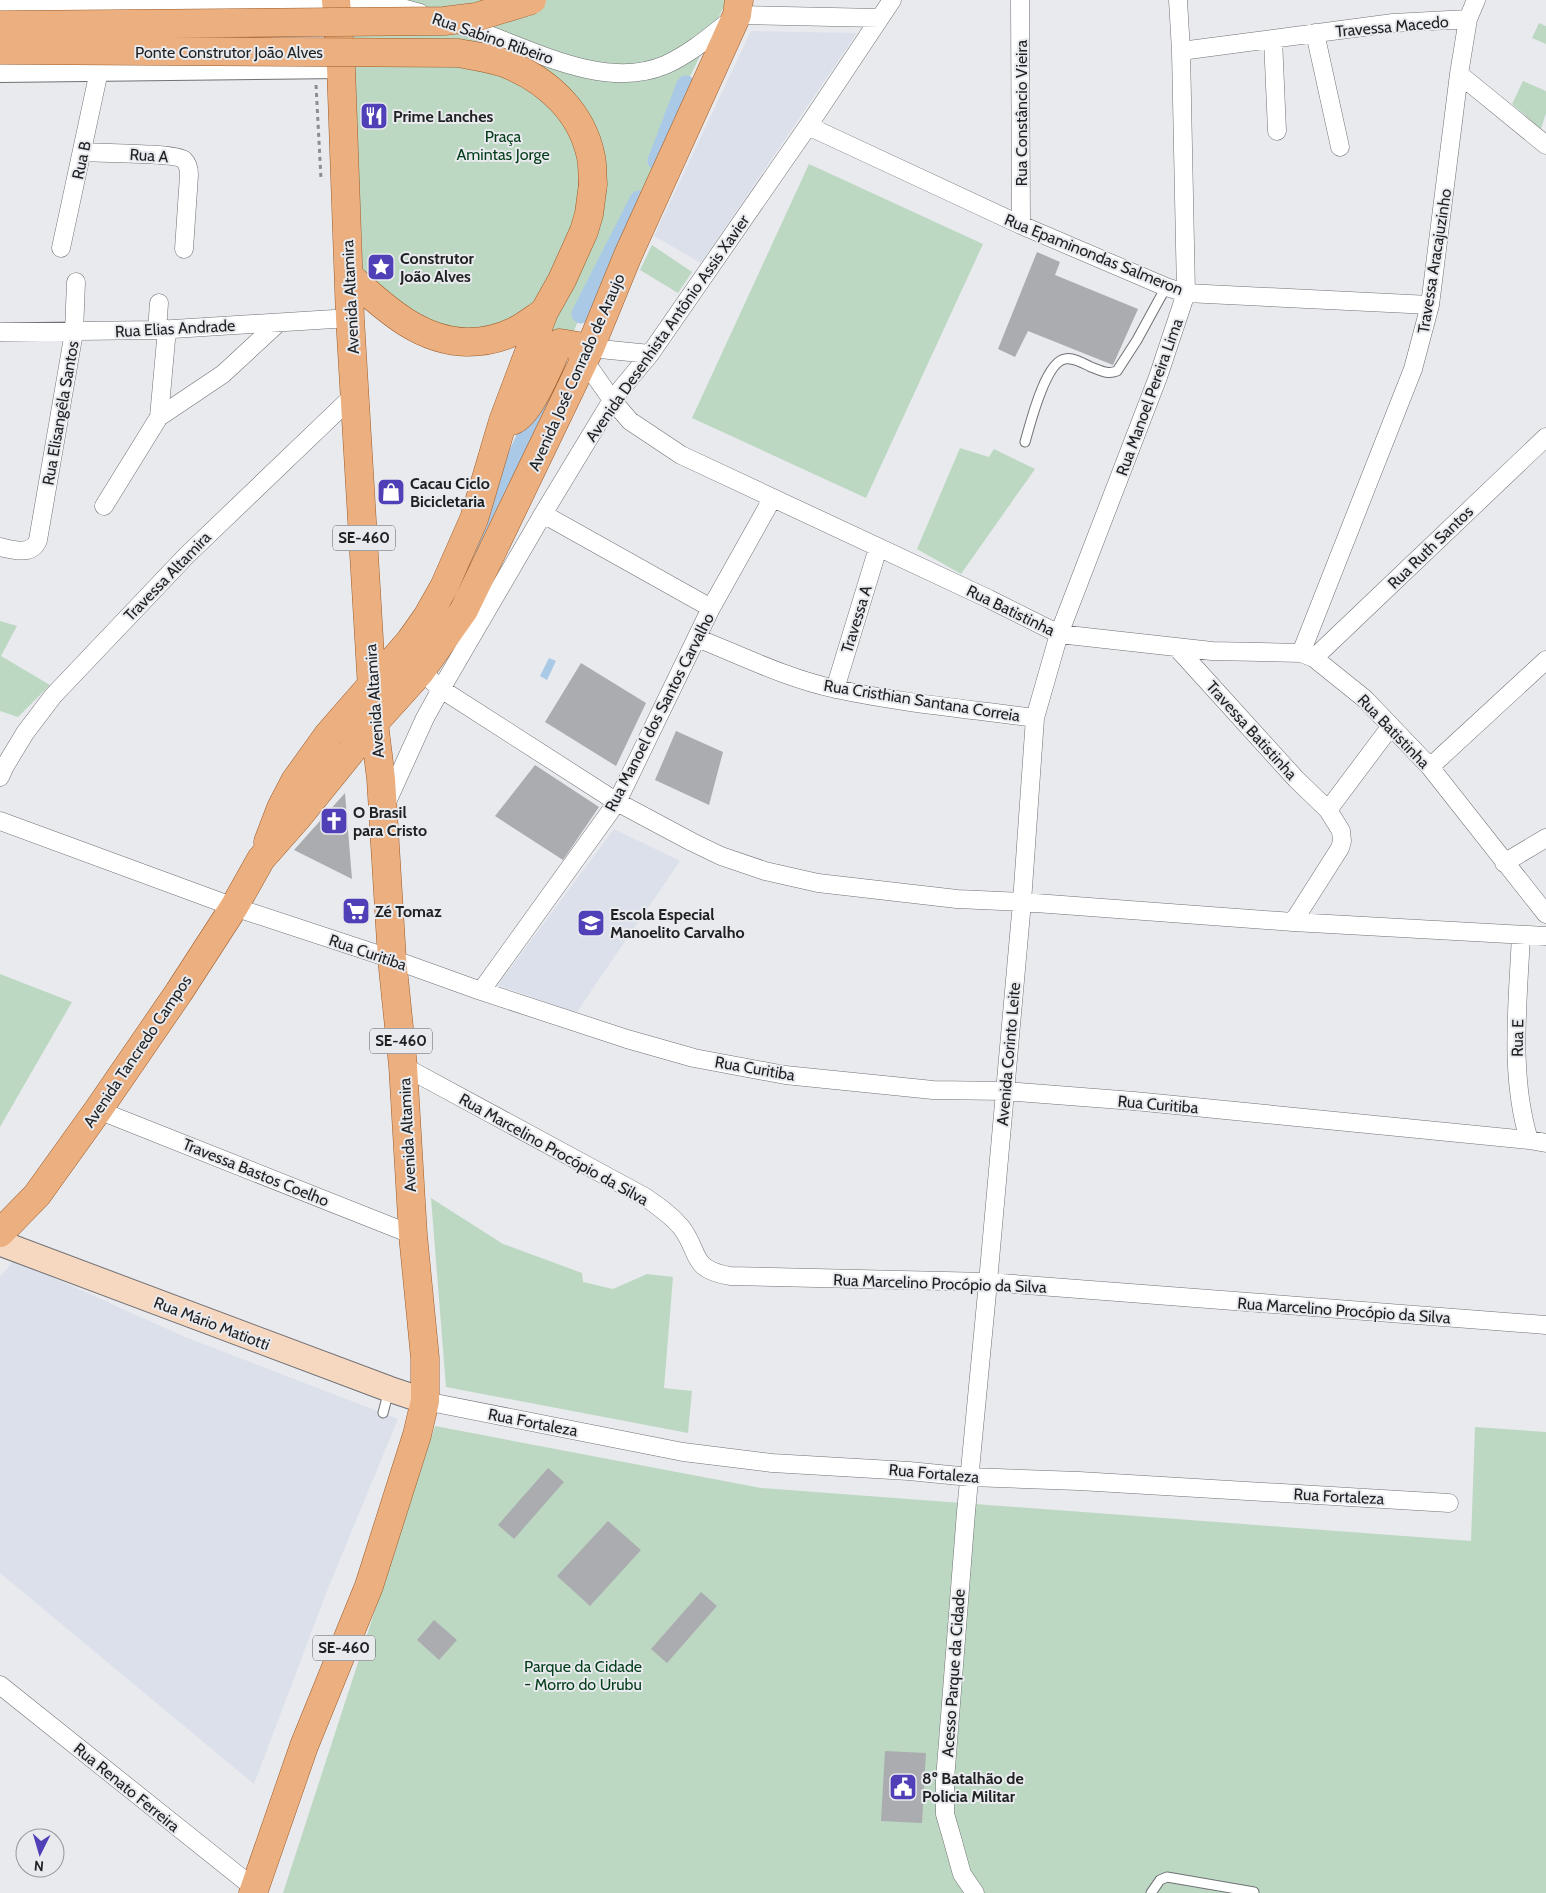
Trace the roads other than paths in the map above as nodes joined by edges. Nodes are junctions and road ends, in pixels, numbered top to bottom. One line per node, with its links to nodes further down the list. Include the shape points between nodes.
1 (336, 0): 7 (street, Rua Sabino Ribeiro); 8 (street, Rua Sabino Ribeiro, via 402,8 482,32 569,64 616,74 641,72 666,64 695,48); 16 (main road, Avenida Altamira / SE-460)
2 (532, 0): 11 (main road, Ponte Construtor João Alves, bridge, via 476,17 444,21)
3 (892, 0): 9 (street, Avenida Desenhista Antônio Assis Xavier)
4 (1020, 0): 25 (street, Rua Constâncio Vieira)
5 (1178, 0): 15 (street, Rua Manoel Pereira Lima)
6 (1476, 0): 10 (street, Travessa Aracajuzinho)
7 (0, 2)
8 (738, 7): 9 (street); 40 (main road, Avenida José Conrado de Araujo)
9 (879, 18): 20 (street, Avenida Desenhista Antônio Assis Xavier)
10 (1468, 19): 12 (street, Travessa Macedo, via 1393,23); 19 (street, Travessa Aracajuzinho)
11 (0, 25)
12 (1315, 33): 13 (street, Travessa Macedo); 23 (street, Travessa Macedo)
13 (1273, 39): 15 (street, Travessa Macedo); 21 (street)
14 (0, 50): 34 (main road, Ponte Construtor João Alves, bridge, via 458,53 506,64 549,88 564,103 584,133 592,159 593,184 584,231)
15 (1181, 51): 31 (street, Rua Manoel Pereira Lima)
16 (328, 68): 17 (street); 28 (main road, Avenida Altamira / SE-460)
17 (99, 70): 18 (street); 24 (street, Rua B)
18 (0, 71)
19 (1459, 74): 22 (street); 33 (street, Travessa Aracajuzinho)
20 (808, 126): 25 (street, Rua Epaminondas Salmeron); 41 (street, Avenida Desenhista Antônio Assis Xavier)
21 (1277, 131)
22 (1546, 143)
23 (1340, 147)
24 (83, 152): 26 (street, Rua B); 27 (street, Rua A, via 178,157 184,160 189,175)
25 (1021, 225): 30 (street, Rua Epaminondas Salmeron)
26 (61, 248)
27 (184, 249)
28 (349, 276): 34 (main road, via 411,326 431,337 455,342 499,337); 35 (main road, Avenida Altamira / SE-460)
29 (76, 282): 39 (street, Rua Elisangêla Santos)
30 (1166, 286): 31 (street, Rua Epaminondas Salmeron); 47 (lane, via 1117,371 1107,373 1073,360 1058,362 1035,405)
31 (1186, 293): 33 (street, Rua Epaminondas Salmeron); 54 (street, Rua Manoel Pereira Lima, via 1158,377)
32 (159, 304): 37 (street)
33 (1430, 305): 57 (street, Travessa Aracajuzinho, via 1413,369)
34 (544, 312): 45 (main road)
35 (350, 318): 36 (street, Rua Elias Andrade); 42 (main road, Avenida Altamira / SE-460)
36 (277, 324): 37 (street, Rua Elias Andrade); 44 (street, via 223,374)
37 (162, 330): 39 (street, Rua Elias Andrade); 44 (street)
38 (0, 332): 39 (street, Rua Elias Andrade)
39 (74, 332): 51 (street, Rua Elisangêla Santos, via 37,544 28,550)
40 (587, 354): 41 (street); 43 (street, Rua Batistinha); 45 (main road, via 560,343 526,408 512,421); 59 (main road, Avenida José Conrado de Araujo, via 464,610)
41 (650, 354): 43 (street, Avenida Desenhista Antônio Assis Xavier)
42 (356, 393): 60 (main road, Avenida Altamira / SE-460); 67 (street, Travessa Altamira, via 187,555 53,696 25,733)
43 (612, 400): 48 (street, Rua Batistinha, via 630,421 681,455); 50 (street, Avenida Desenhista Antônio Assis Xavier)
44 (159, 417): 49 (street)
45 (503, 421): 60 (main road, via 474,519 444,587 410,641)
46 (1546, 437): 57 (street, Rua Ruth Santos)
47 (1025, 442)
48 (772, 499): 52 (street, Rua Batistinha); 53 (street, Rua Manoel dos Santos Carvalho)
49 (104, 506)
50 (543, 514): 53 (street); 61 (street, Avenida Desenhista Antônio Assis Xavier)
51 (0, 547)
52 (878, 548): 54 (street, Rua Batistinha); 62 (street, Travessa A)
53 (711, 608): 55 (street, Rua Manoel dos Santos Carvalho)
54 (1059, 634): 56 (street, Rua Batistinha); 63 (street, Avenida Corinto Leite)
55 (697, 638): 62 (street, Rua Cristhian Santana Correia, via 797,678); 68 (street, Rua Manoel dos Santos Carvalho)
56 (1178, 649): 57 (street, Rua Batistinha); 69 (street, Travessa Batistinha)
57 (1308, 655): 65 (street, Rua Batistinha, via 1365,699)
58 (1546, 660): 66 (street)
59 (421, 671): 61 (street); 64 (main road, Avenida José Conrado de Araujo)
60 (372, 682): 64 (main road, Avenida Altamira / SE-460); 73 (main road, Avenida Tancredo Campos, via 295,781)
61 (441, 689): 68 (street); 70 (street, Avenida Desenhista Antônio Assis Xavier)
62 (835, 689): 63 (street, Rua Cristhian Santana Correia)
63 (1035, 718): 75 (street, Avenida Corinto Leite)
64 (374, 723): 70 (main road, Avenida Altamira / SE-460); 73 (main road, Avenida Tancredo Campos)
65 (1391, 726): 66 (street, Rua Batistinha); 69 (street)
66 (1430, 767): 74 (street, Rua Batistinha)
67 (0, 777)
68 (617, 802): 75 (street, via 721,856 765,871 818,883 885,892); 82 (street, Rua Manoel dos Santos Carvalho)
69 (1328, 810): 78 (street, Travessa Batistinha, via 1341,831 1342,844)
70 (382, 812): 81 (main road, Avenida Altamira / SE-460)
71 (0, 821): 76 (street, Rua Curitiba)
72 (1546, 838): 74 (street)
73 (261, 859): 76 (main road, Avenida Tancredo Campos)
74 (1504, 863): 77 (street)
75 (1022, 902): 78 (street); 84 (street, Avenida Corinto Leite)
76 (234, 907): 81 (street, Rua Curitiba); 85 (main road, Avenida Tancredo Campos)
77 (1546, 914)
78 (1293, 922): 79 (street)
79 (1521, 935): 80 (street); 86 (street, Rua E, via 1516,1062 1520,1110)
80 (1546, 936)
81 (392, 959): 82 (street, Rua Curitiba); 83 (main road, Avenida Altamira / SE-460)
82 (481, 991): 84 (street, Rua Curitiba, via 694,1058 785,1075 933,1090)
83 (403, 1066): 89 (main road, Avenida Altamira / SE-460); 91 (street, Rua Marcelino Procópio da Silva, via 645,1197 683,1229 699,1263 717,1274)
84 (1005, 1091): 86 (street, Rua Curitiba); 91 (street, Avenida Corinto Leite)
85 (98, 1110): 88 (main road, Avenida Tancredo Campos, via 37,1195); 89 (street, Travessa Bastos Coelho)
86 (1529, 1140): 87 (street, Rua Curitiba)
87 (1546, 1143)
88 (0, 1233)
89 (414, 1235): 93 (main road, Avenida Altamira / SE-460, via 425,1358)
90 (0, 1244): 93 (main road, Rua Mário Matiotti, via 386,1401)
91 (988, 1282): 92 (street, Rua Marcelino Procópio da Silva); 94 (street, Avenida Corinto Leite)
92 (1546, 1325)
93 (425, 1401): 94 (street, Rua Fortaleza, via 683,1452 772,1463); 97 (main road, SE-460, via 369,1586 304,1746)
94 (970, 1477): 95 (street, Rua Fortaleza); 99 (street, Acesso Parque da Cidade, via 945,1780 945,1814 962,1874)
95 (1449, 1503)
96 (0, 1685): 97 (street, Rua Renato Ferreira)
97 (254, 1891)
98 (1254, 1892): 100 (lane, via 1167,1877 1160,1880)
99 (975, 1893)
100 (1151, 1893)

